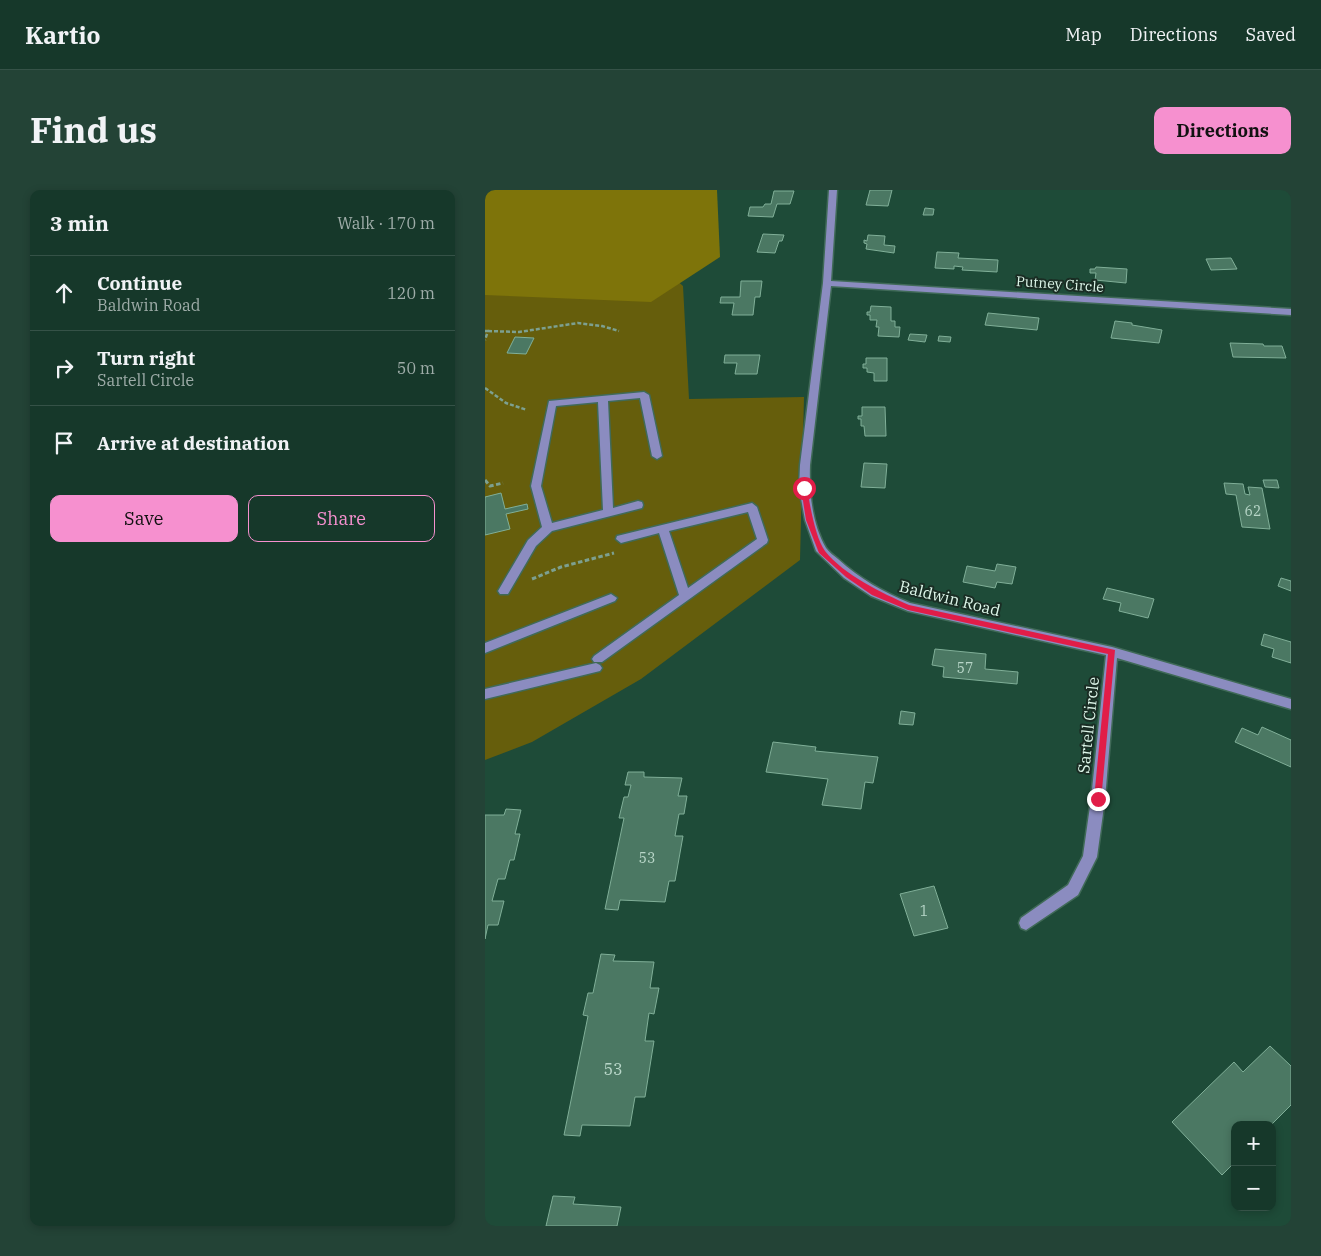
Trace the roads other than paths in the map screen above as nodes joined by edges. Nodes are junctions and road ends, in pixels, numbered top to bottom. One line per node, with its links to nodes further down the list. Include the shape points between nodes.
1 (833, 190): 2 (street, Baldwin Road)
2 (827, 283): 3 (street, Putney Circle); 15 (street, Baldwin Road, via 804,480 810,520 822,552 875,593 908,607)
3 (1291, 312)
4 (603, 398): 5 (street, via 644,395); 7 (street); 8 (street, via 552,403 537,486)
5 (657, 456)
6 (638, 505): 7 (street)
7 (608, 513): 8 (street)
8 (548, 528): 11 (street, via 532,543)
9 (663, 528): 10 (street); 12 (street); 12 (street, via 752,507 763,540)
10 (621, 539)
11 (504, 590)
12 (685, 596): 16 (street, via 597,663)
13 (611, 598): 14 (street)
14 (485, 648)
15 (1113, 652): 17 (street, Baldwin Road); 18 (street, Sartell Circle, via 1090,857 1073,890)
16 (485, 694)
17 (1291, 704)
18 (1026, 923)

